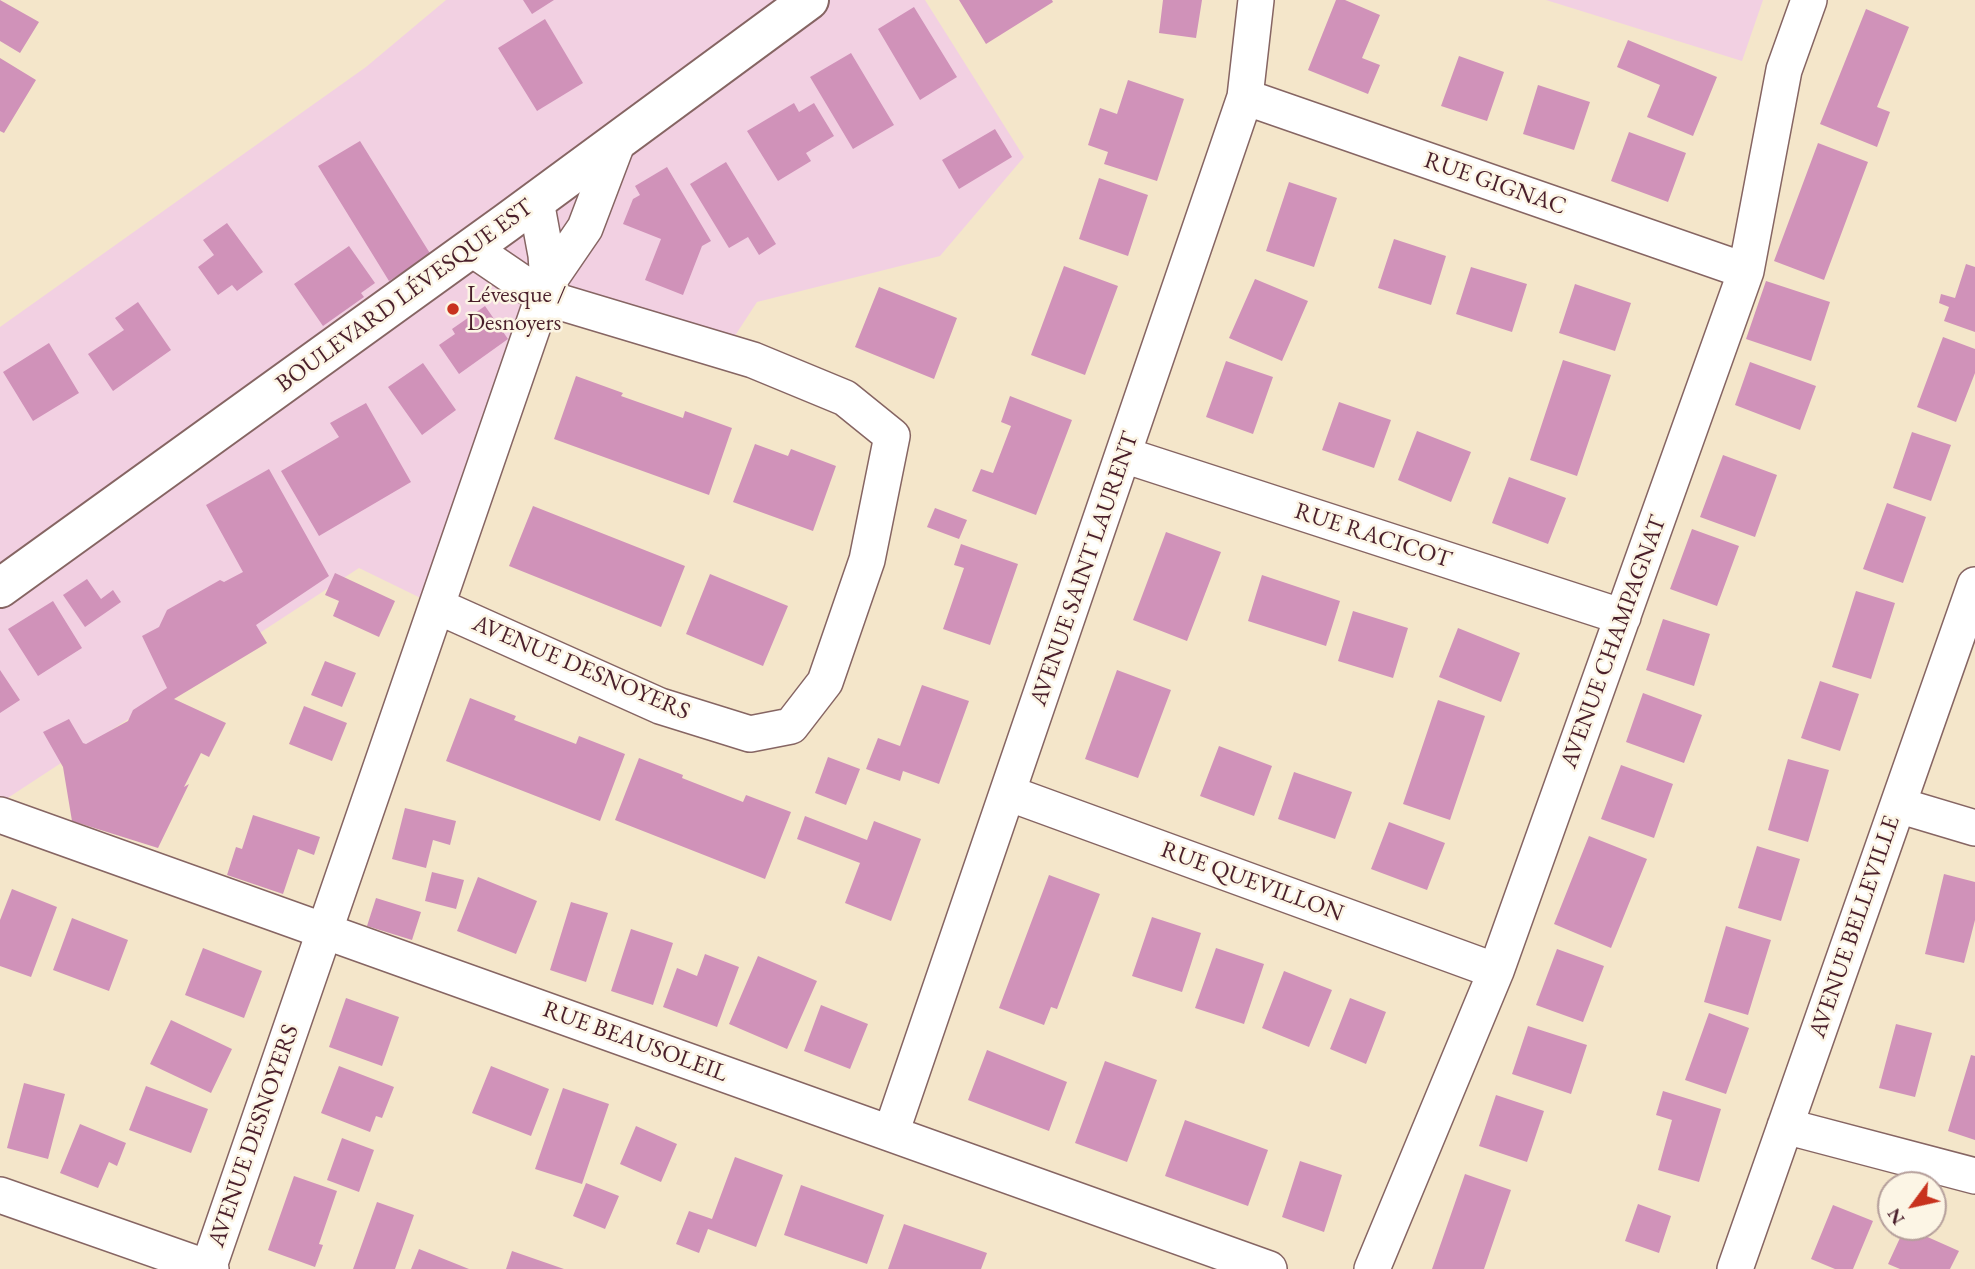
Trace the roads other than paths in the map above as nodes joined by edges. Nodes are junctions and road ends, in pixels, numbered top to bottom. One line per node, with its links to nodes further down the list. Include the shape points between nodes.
1 (809, 0): 5 (street, BOULEVARD LÉVESQUE EST)
2 (1256, 0): 4 (street, AVENUE SAINT LAURENT)
3 (1809, 0): 8 (street, AVENUE CHAMPAGNAT, via 1784,70)
4 (1245, 97): 8 (street, RUE GIGNAC); 10 (street, AVENUE SAINT LAURENT)
5 (618, 141): 6 (street, BOULEVARD LÉVESQUE EST); 9 (street, via 585,228)
6 (536, 201): 7 (street, BOULEVARD LÉVESQUE EST); 9 (street, AVENUE DESNOYERS, via 546,255)
7 (471, 248): 9 (street); 12 (street, BOULEVARD LÉVESQUE EST)
8 (1746, 271): 14 (street, AVENUE CHAMPAGNAT)
9 (546, 289): 13 (street, AVENUE DESNOYERS); 13 (street, AVENUE DESNOYERS, via 753,360 845,398 892,436 867,560 825,682 790,726 750,734 660,706)
10 (1124, 455): 14 (street, RUE RACICOT); 15 (street, AVENUE SAINT LAURENT)
11 (1975, 585): 16 (street, AVENUE BELLEVILLE)
12 (0, 588)
13 (437, 606): 19 (street, AVENUE DESNOYERS)
14 (1623, 617): 20 (street, AVENUE CHAMPAGNAT)
15 (1008, 793): 20 (street, RUE QUEVILLON); 22 (street, AVENUE SAINT LAURENT)
16 (1898, 805): 18 (street); 21 (street, AVENUE BELLEVILLE)
17 (0, 816): 19 (street, RUE BEAUSOLEIL)
18 (1975, 828)
19 (324, 931): 22 (street, RUE BEAUSOLEIL); 25 (street, AVENUE DESNOYERS)
20 (1496, 971): 27 (street, AVENUE CHAMPAGNAT)
21 (1785, 1126): 23 (street); 28 (street, AVENUE BELLEVILLE)
22 (891, 1133): 26 (street, RUE BEAUSOLEIL)
23 (1975, 1176)
24 (0, 1195): 25 (street)
25 (209, 1269)
26 (1269, 1269)
27 (1372, 1269)
28 (1735, 1269)

